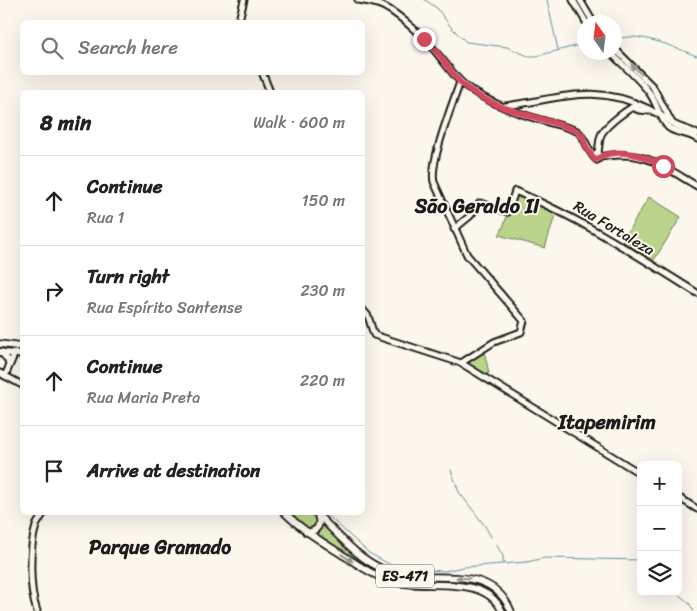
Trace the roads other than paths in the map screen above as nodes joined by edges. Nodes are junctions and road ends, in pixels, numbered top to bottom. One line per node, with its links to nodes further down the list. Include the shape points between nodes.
1 (244, 0): 7 (street)
2 (358, 0): 11 (street, via 382,6 420,35)
3 (573, 0): 5 (street)
4 (580, 0): 6 (street)
5 (582, 15)
6 (589, 15)
7 (241, 20)
8 (622, 56): 19 (street, one-way to 8, via 653,87)
9 (618, 60): 18 (street, via 648,91)
10 (263, 75): 12 (street)
11 (460, 82): 15 (street, via 485,100); 24 (street, via 432,175)
12 (269, 90)
13 (621, 98): 14 (street); 15 (street, via 581,94); 16 (street)
14 (640, 105): 16 (street); 17 (street)
15 (503, 107): 22 (street, via 577,131 587,149)
16 (632, 107): 17 (street); 22 (street, via 602,134)
17 (650, 110): 18 (street)
18 (660, 114): 19 (street); 21 (street, via 671,128)
19 (672, 123): 20 (street)
20 (697, 134)
21 (697, 139)
22 (597, 155): 23 (street, via 640,156)
23 (697, 186)
24 (454, 229): 25 (street, Rua Fortaleza, via 480,203 508,212 515,191 593,228); 30 (street, via 467,255 524,321 521,332 494,342)
25 (697, 293)
26 (365, 312): 30 (street, via 374,335)
27 (0, 344): 28 (main road)
28 (19, 347): 29 (main road); 31 (street)
29 (0, 352): 31 (main road)
30 (461, 363): 34 (street)
31 (9, 365): 32 (street)
32 (3, 374): 33 (street)
33 (20, 384)
34 (637, 472)
35 (682, 499): 36 (street)
36 (697, 508)
37 (42, 515): 42 (street, via 36,526 31,562 33,602)
38 (287, 515): 41 (main road, ES-471)
39 (316, 515): 41 (main road, via 318,527)
40 (317, 515): 44 (main road, ES-471, one-way to 40, via 496,589 481,581 412,577 379,568)
41 (306, 532): 43 (main road, ES-471, one-way to 43, via 388,581 414,586 478,589 493,597)
42 (37, 611)
43 (502, 611)
44 (510, 611)

